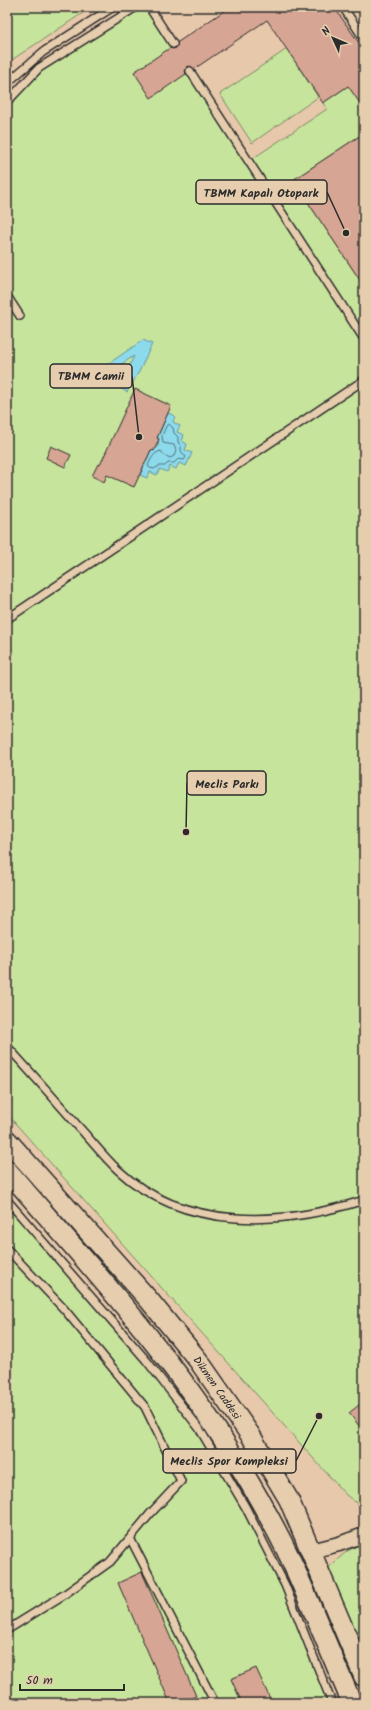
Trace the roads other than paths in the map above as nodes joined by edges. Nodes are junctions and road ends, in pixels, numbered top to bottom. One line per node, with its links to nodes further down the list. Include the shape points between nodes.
1 (113, 7): 8 (lane, via 43,52)
2 (136, 7): 9 (lane, via 39,68)
3 (149, 7): 6 (lane)
4 (343, 7): 5 (lane)
5 (364, 39)
6 (173, 44)
7 (190, 71): 12 (lane)
8 (7, 83)
9 (7, 102)
10 (7, 296): 11 (lane)
11 (20, 316)
12 (364, 339)
13 (364, 380): 14 (lane)
14 (7, 619)
15 (7, 1046): 19 (lane, via 119,1170 148,1192 177,1206 205,1214 260,1220 318,1212)
16 (7, 1140): 23 (main road, Dikmen Caddesi, via 149,1300 198,1360 251,1436 289,1500)
17 (7, 1170): 24 (main road, via 149,1336 194,1396 230,1451)
18 (7, 1200): 28 (lane, via 146,1360 198,1428 246,1508 281,1578)
19 (364, 1200)
20 (7, 1249): 22 (lane, via 64,1309 145,1407 181,1481)
21 (364, 1535): 23 (street)
22 (130, 1538): 25 (lane, via 110,1562); 27 (lane)
23 (311, 1551): 24 (main road); 26 (main road, Dikmen Caddesi)
24 (290, 1558): 29 (main road)
25 (7, 1630)
26 (364, 1676)
27 (215, 1703)
28 (332, 1703)
29 (352, 1703)

